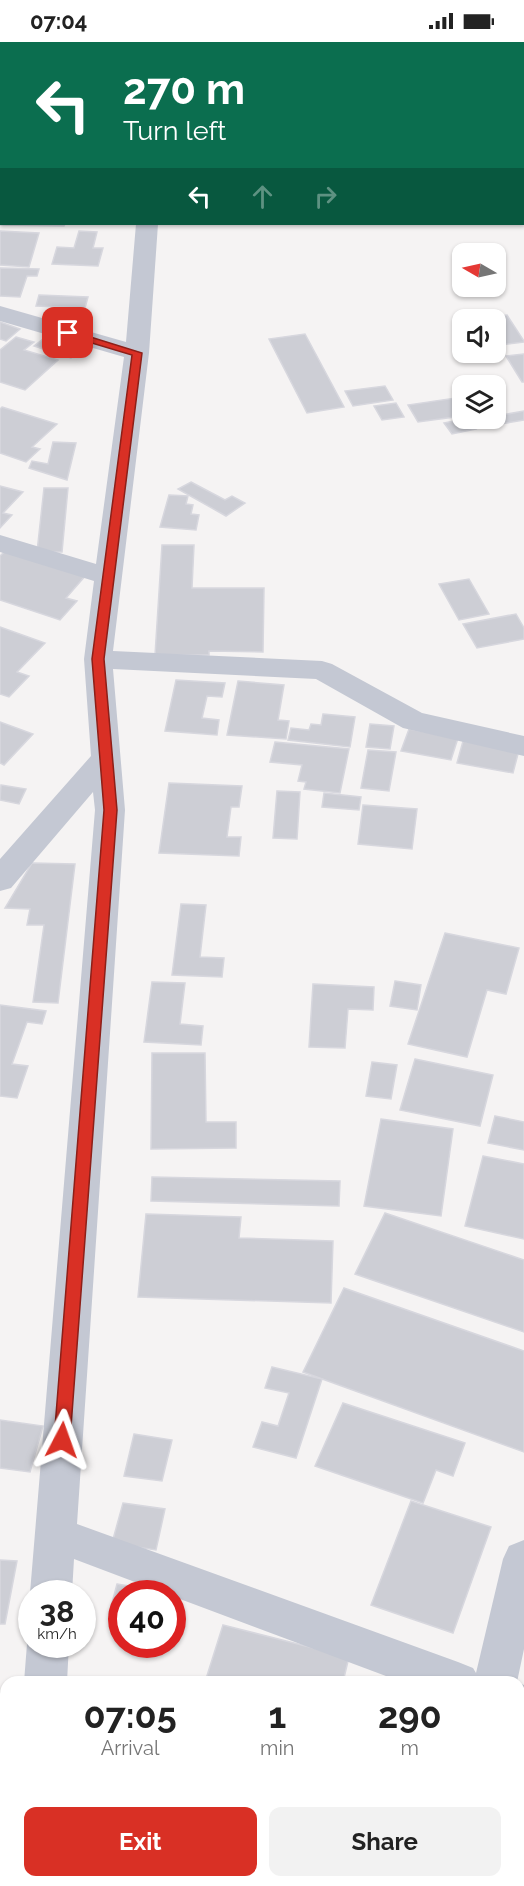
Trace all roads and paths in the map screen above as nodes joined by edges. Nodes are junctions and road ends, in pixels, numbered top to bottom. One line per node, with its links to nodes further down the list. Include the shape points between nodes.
1 (147, 225): 3 (street)
2 (0, 313): 3 (street)
3 (137, 353): 5 (street)
4 (0, 543): 5 (street)
5 (108, 576): 6 (street)
6 (98, 659): 7 (street, via 322,670 413,721); 8 (street)
7 (524, 747)
8 (106, 758): 9 (street); 10 (street, via 110,810)
9 (0, 880)
10 (55, 1534): 12 (street); 15 (street)
11 (524, 1559): 16 (street)
12 (52, 1580)
13 (47, 1658): 14 (street)
14 (45, 1676)
15 (442, 1676)
16 (496, 1676)

